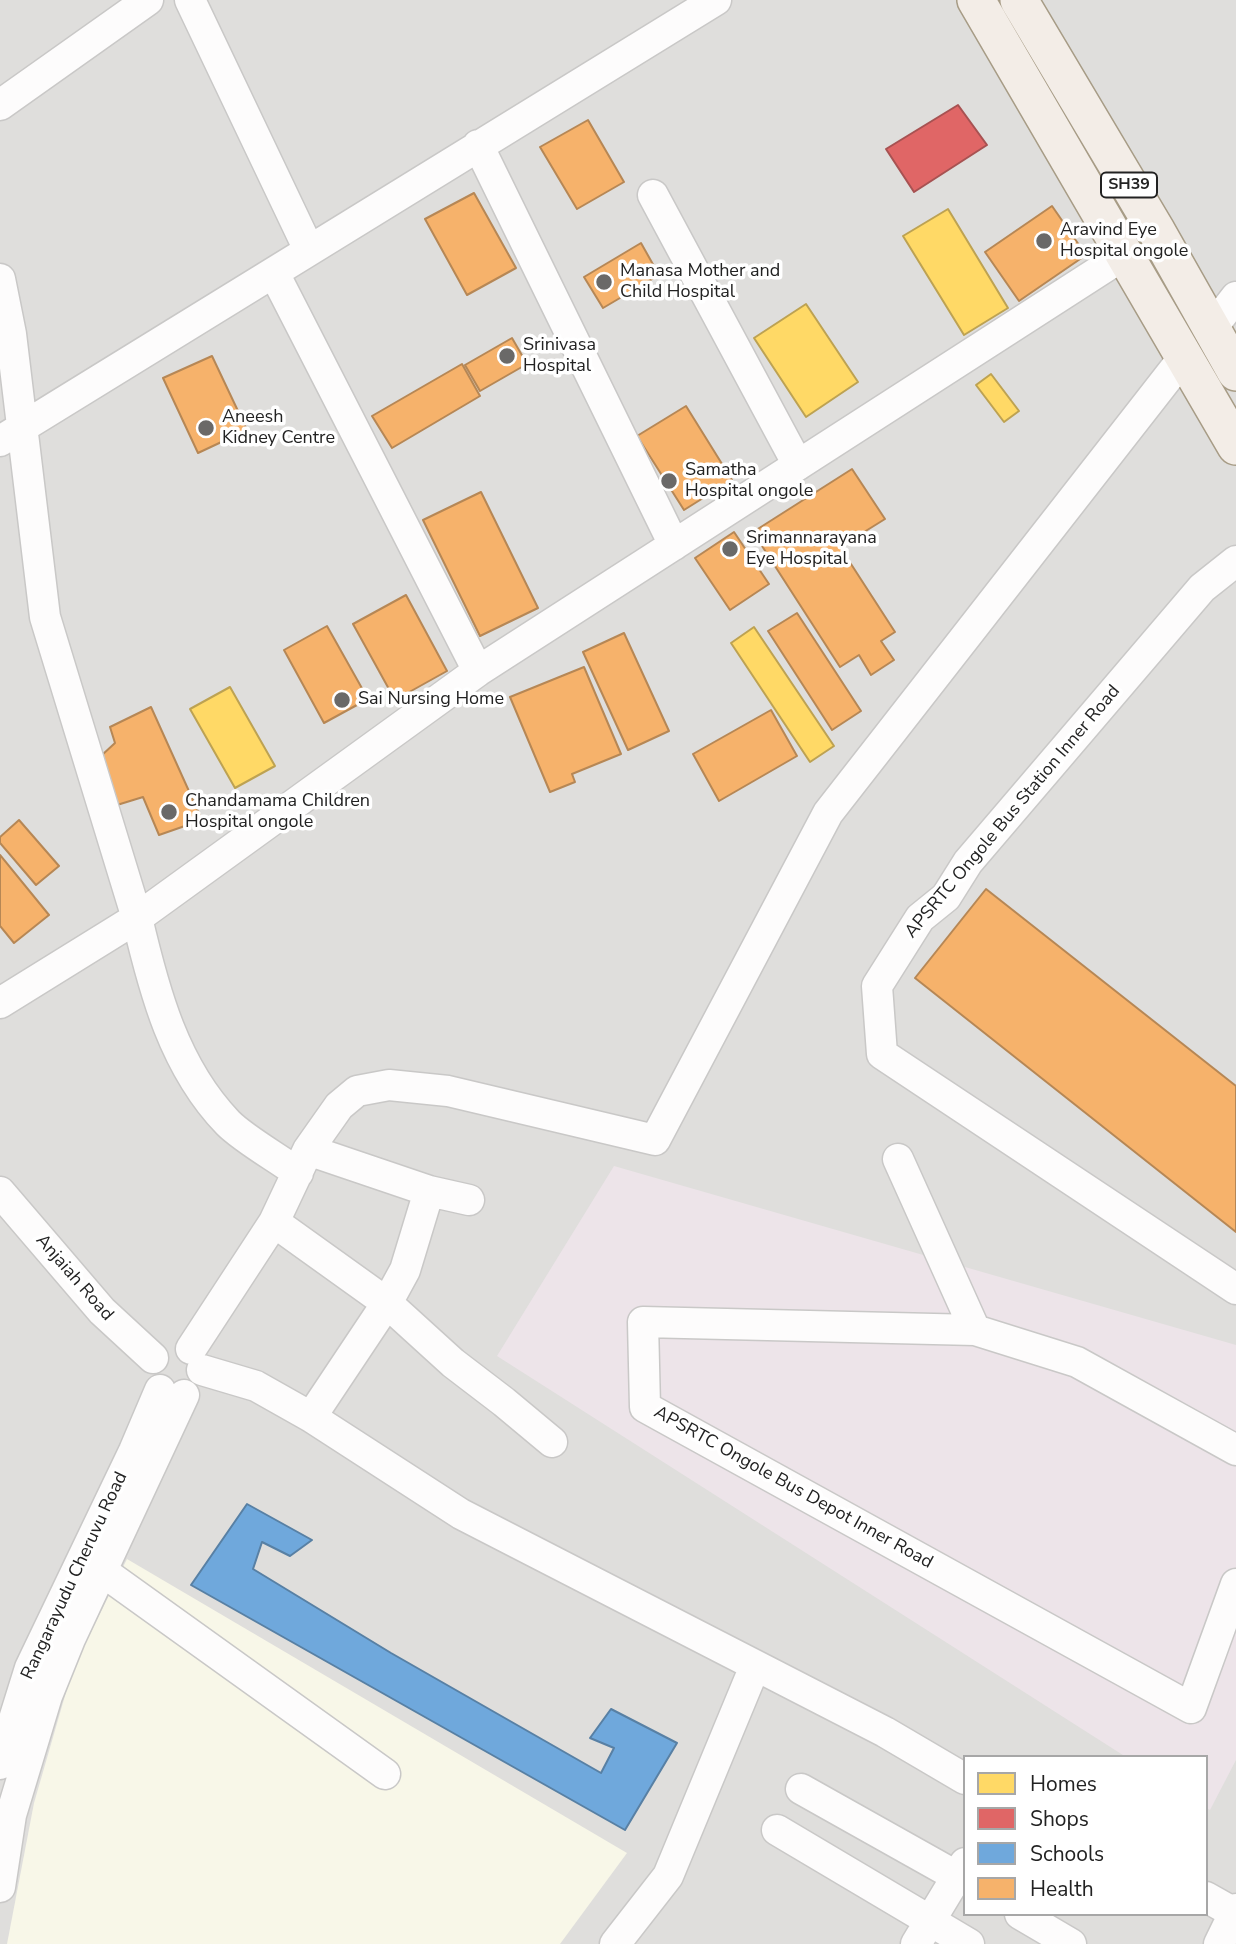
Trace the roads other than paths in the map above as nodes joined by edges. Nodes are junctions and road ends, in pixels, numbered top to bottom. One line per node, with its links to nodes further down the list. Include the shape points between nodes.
1 (148, 0): 6 (street)
2 (190, 0): 9 (street)
3 (716, 0): 7 (street)
4 (976, 0): 10 (main road, SH39)
5 (1019, 0): 14 (main road, SH39)
6 (0, 105)
7 (478, 145): 9 (street); 20 (street)
8 (653, 195): 19 (street)
9 (309, 250): 11 (street)
10 (1124, 255): 15 (main road, SH39); 19 (street)
11 (274, 273): 17 (street); 22 (street)
12 (0, 279): 17 (street, via 11,334)
13 (1236, 297): 14 (street)
14 (1211, 329): 16 (main road, SH39)
15 (1184, 357): 18 (main road, SH39); 26 (street, via 828,813 654,1140 448,1091 389,1085 357,1091 339,1105)
16 (1236, 372)
17 (11, 435): 23 (street, via 45,617)
18 (1236, 446)
19 (798, 465): 20 (street)
20 (674, 545): 22 (street)
21 (1236, 561): 31 (street, APSRTC Ongole Bus Station Inner Road, via 1202,588 968,862 946,897 920,918 877,986 883,1054)
22 (478, 671): 23 (street)
23 (138, 918): 24 (street); 26 (street, via 165,1018 190,1074 229,1124)
24 (0, 1003)
25 (898, 1159): 33 (street)
26 (303, 1161): 27 (street); 30 (street)
27 (429, 1191): 29 (street); 32 (street, via 405,1269)
28 (0, 1192): 34 (street, Anjaiah Road, via 102,1311)
29 (469, 1200)
30 (274, 1222): 32 (street); 35 (street)
31 (1236, 1289)
32 (387, 1303): 37 (street); 38 (street)
33 (975, 1330): 39 (street, APSRTC Ongole Bus Depot Inner Road, via 1077,1362); 41 (street, APSRTC Ongole Bus Depot Inner Road, via 643,1322 645,1407 1191,1708)
34 (153, 1358): 35 (street, via 170,1345 181,1345); 36 (street, via 153,1381)
35 (197, 1359): 36 (street, via 197,1386); 37 (street)
36 (172, 1393): 40 (street); 43 (street, Rangarayudu Cheruvu Road, via 134,1451 30,1668)
37 (311, 1417): 42 (street, via 461,1514)
38 (552, 1442)
39 (1236, 1450)
40 (102, 1571): 44 (street); 49 (street, via 47,1696 11,1815)
41 (1236, 1584)
42 (755, 1667): 45 (street, via 885,1732); 54 (street, via 668,1876)
43 (0, 1764)
44 (385, 1774)
45 (963, 1778)
46 (801, 1789): 48 (street)
47 (777, 1830): 53 (street)
48 (962, 1874): 53 (street)
49 (0, 1887)
50 (1208, 1898): 51 (street)
51 (1235, 1913): 57 (street)
52 (1023, 1916): 56 (street)
53 (923, 1932): 55 (street)
54 (615, 1944)
55 (969, 1944)
56 (1071, 1944)
57 (1219, 1944)

